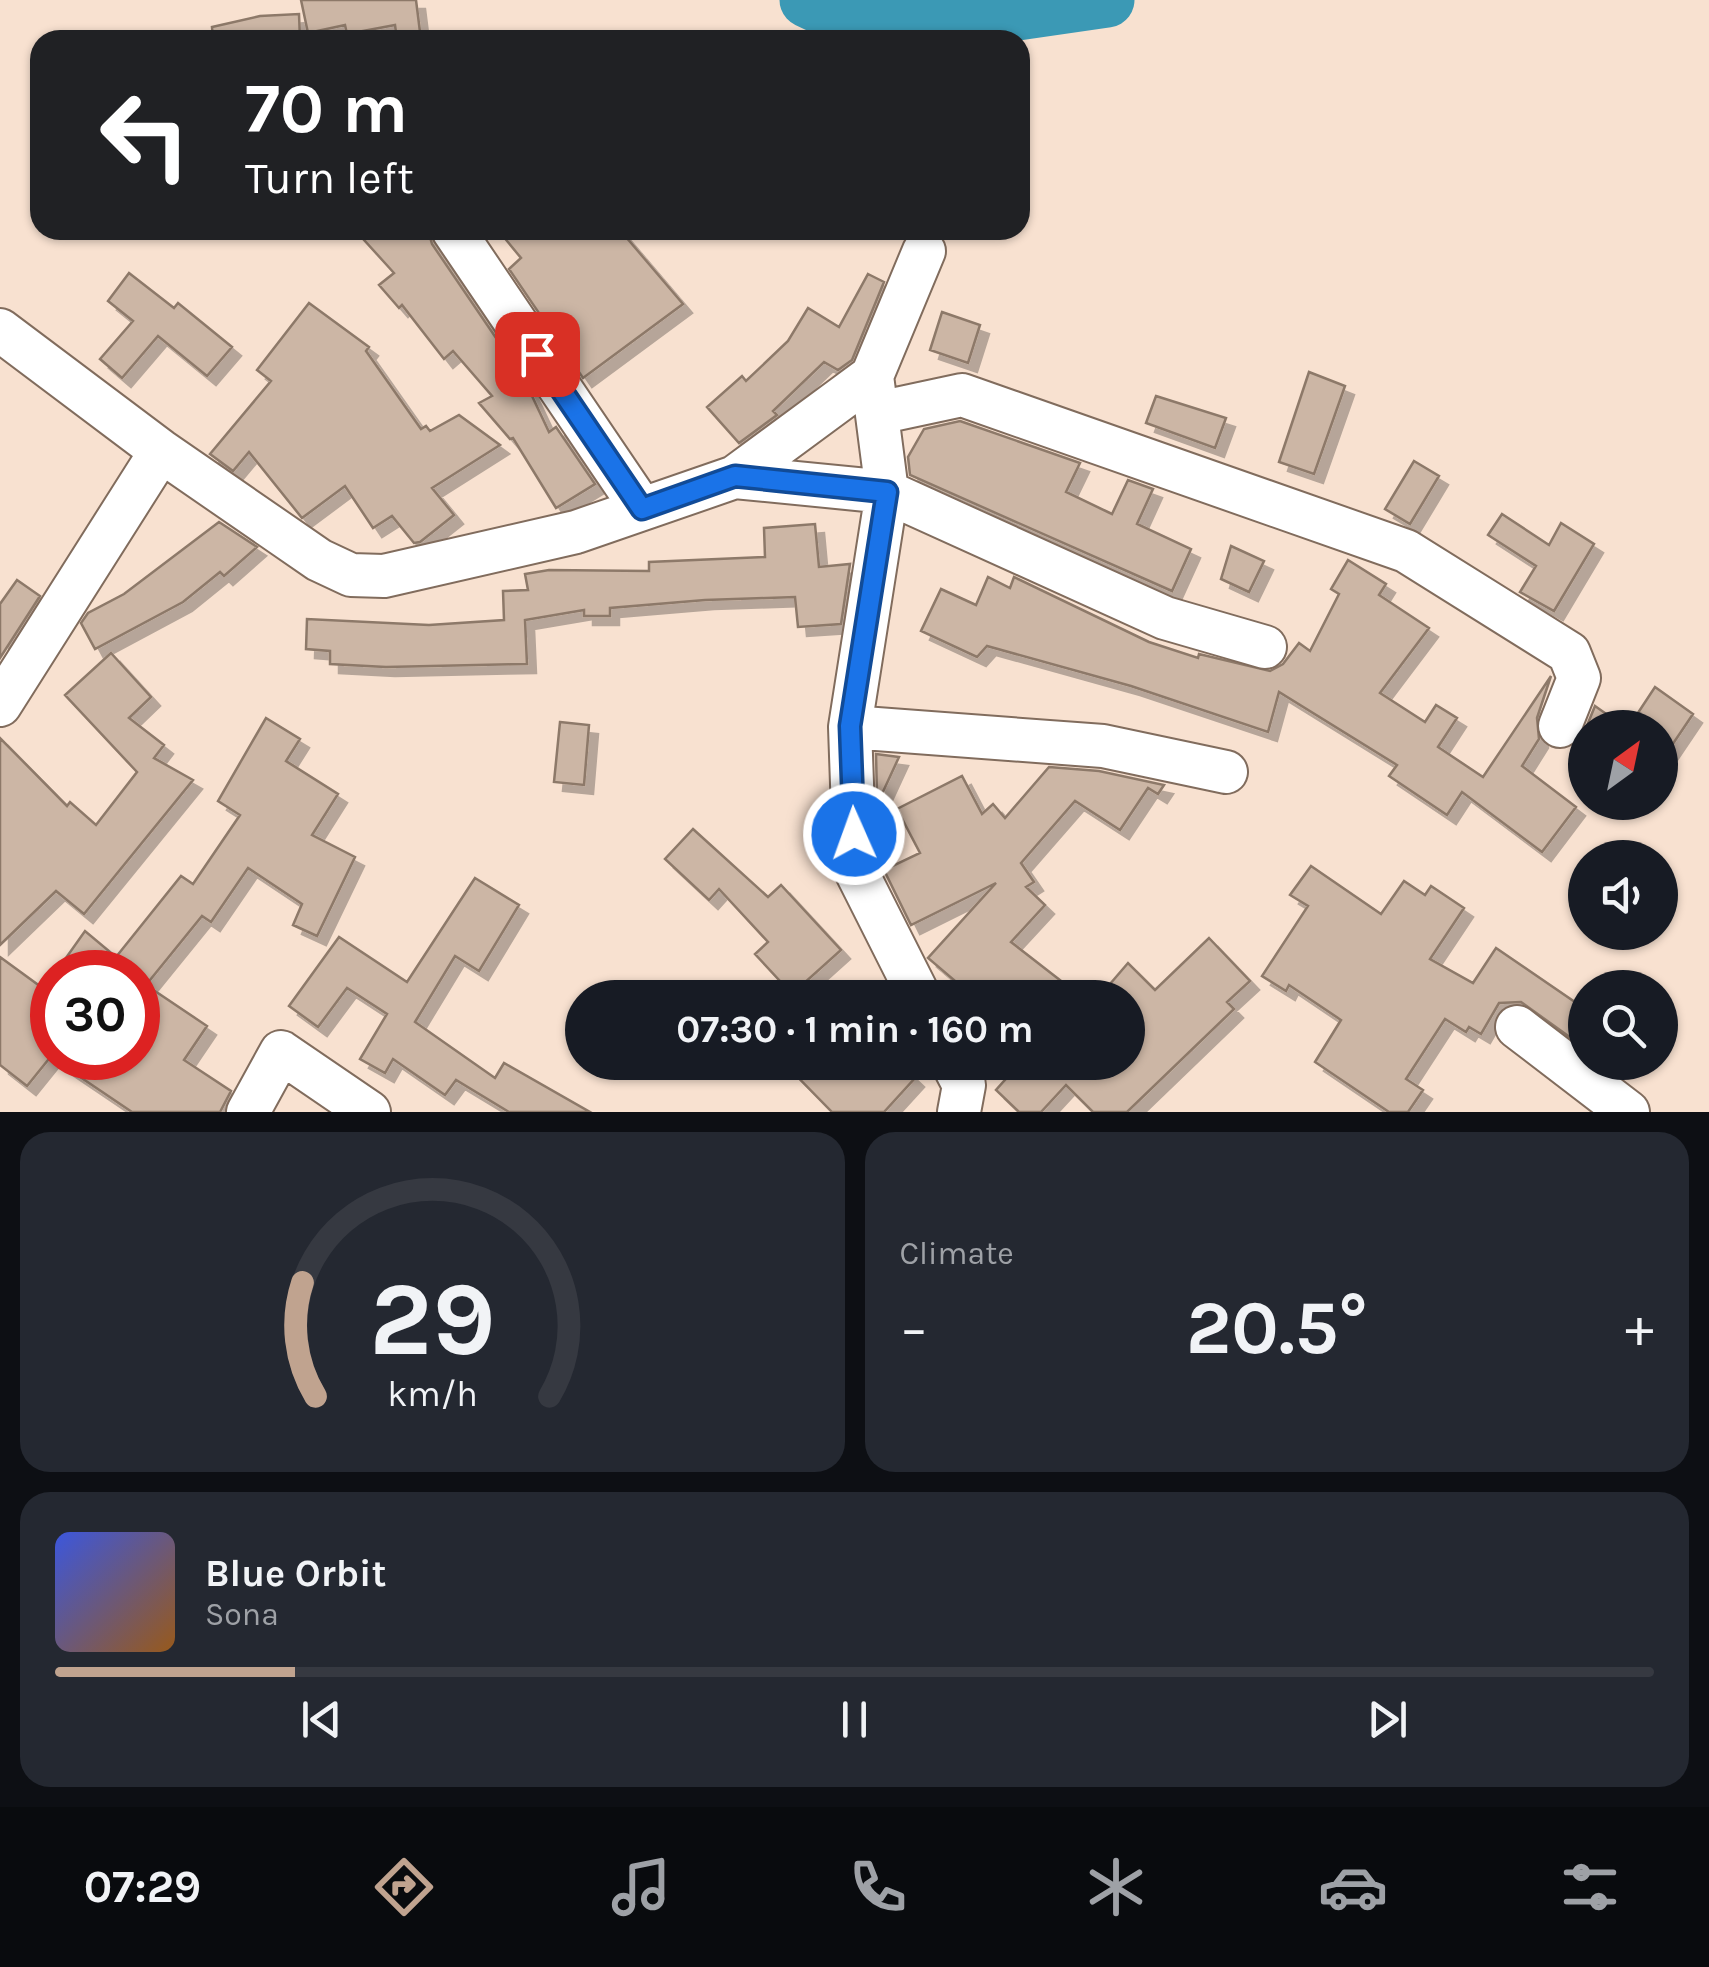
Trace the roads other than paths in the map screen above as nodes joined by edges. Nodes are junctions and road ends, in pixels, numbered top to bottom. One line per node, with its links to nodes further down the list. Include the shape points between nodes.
1 (461, 240): 8 (street)
2 (924, 251): 4 (street)
3 (0, 330): 5 (street)
4 (875, 394): 6 (street); 7 (street); 12 (street, via 962,395 1406,550 1569,653 1580,678)
5 (161, 452): 8 (street, via 351,575 384,576 576,532); 10 (street)
6 (735, 476): 7 (street); 8 (street)
7 (887, 492): 9 (street, via 1165,618); 11 (street)
8 (642, 509)
9 (1265, 647)
10 (0, 705)
11 (850, 726): 13 (street, via 1103,746); 14 (street, via 855,869)
12 (1560, 726)
13 (1226, 772)
14 (911, 980)
15 (1518, 1028): 17 (street)
16 (961, 1080): 20 (street)
17 (1612, 1095)
18 (248, 1112): 19 (street, via 281,1052)
19 (369, 1112)
20 (958, 1112)

